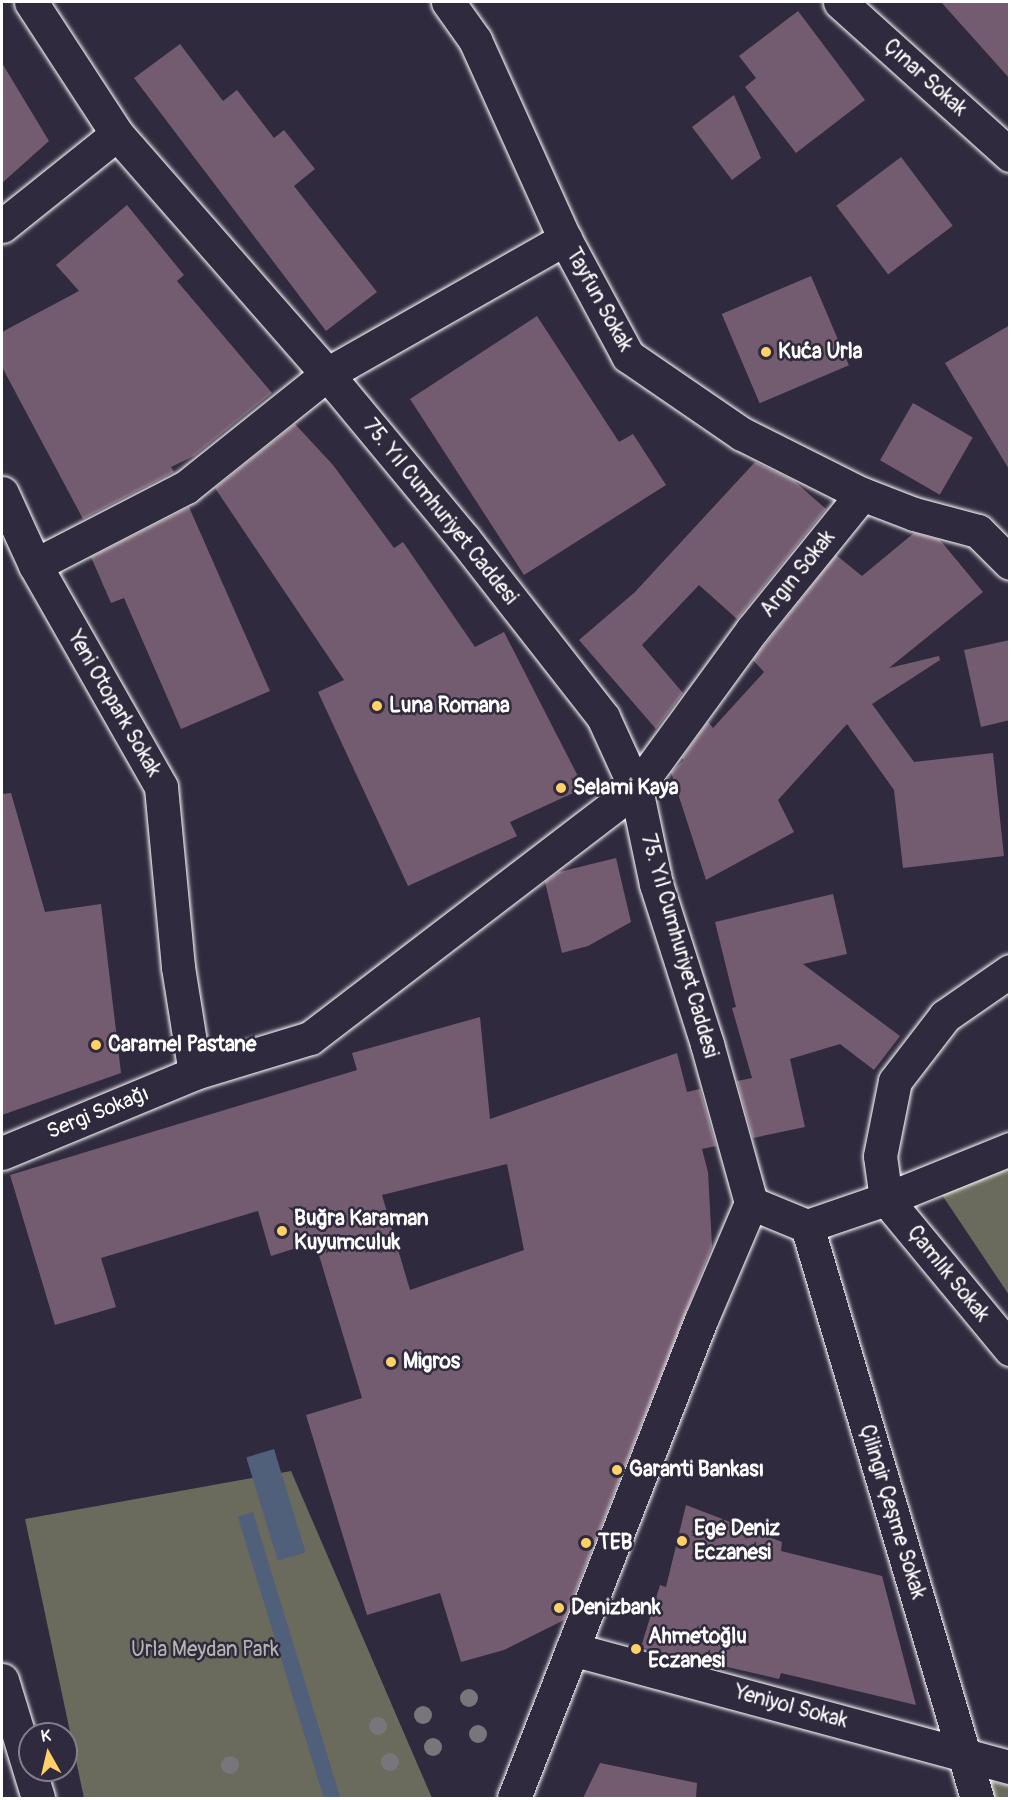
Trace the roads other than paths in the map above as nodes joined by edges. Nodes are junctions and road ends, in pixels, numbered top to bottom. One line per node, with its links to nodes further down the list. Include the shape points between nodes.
1 (31, 2): 4 (street, 75. Yıl Cumhuriyet Caddesi)
2 (448, 2): 7 (street, Tayfun Sokak, via 475,40)
3 (840, 2): 5 (street, Çınar Sokak)
4 (117, 134): 6 (street); 8 (street, 75. Yıl Cumhuriyet Caddesi)
5 (1010, 155)
6 (2, 226)
7 (565, 239): 8 (street); 10 (street, Tayfun Sokak, via 628,356 742,434)
8 (327, 374): 12 (street, via 186,487); 13 (street, 75. Yıl Cumhuriyet Caddesi, via 464,538 603,717)
9 (2, 493): 12 (street, Yeni Otopark Sokak)
10 (862, 494): 11 (street, via 914,514 978,531); 13 (street, Argın Sokak, via 752,630)
11 (1010, 563)
12 (35, 565): 15 (street, Yeni Otopark Sokak, via 161,787 178,967)
13 (636, 789): 15 (street, Argın Sokak, via 310,1038); 19 (street, 75. Yıl Cumhuriyet Caddesi, via 657,884)
14 (1010, 972): 18 (street, via 945,1016 895,1081 880,1156)
15 (195, 1073): 17 (street, Sergi Sokağı)
16 (1010, 1149): 18 (street)
17 (2, 1153)
18 (886, 1199): 20 (street); 21 (street, Çamlık Sokak)
19 (751, 1203): 20 (street); 22 (street)
20 (807, 1226): 24 (street, Çilingir Çeşme Sokak)
21 (1010, 1349)
22 (572, 1649): 24 (street, Yeniyol Sokak); 27 (street)
23 (2, 1680): 26 (street)
24 (964, 1754): 25 (street, Yeniyol Sokak); 28 (street, Çilingir Çeşme Sokak)
25 (1010, 1767)
26 (38, 1798)
27 (514, 1798)
28 (977, 1798)

